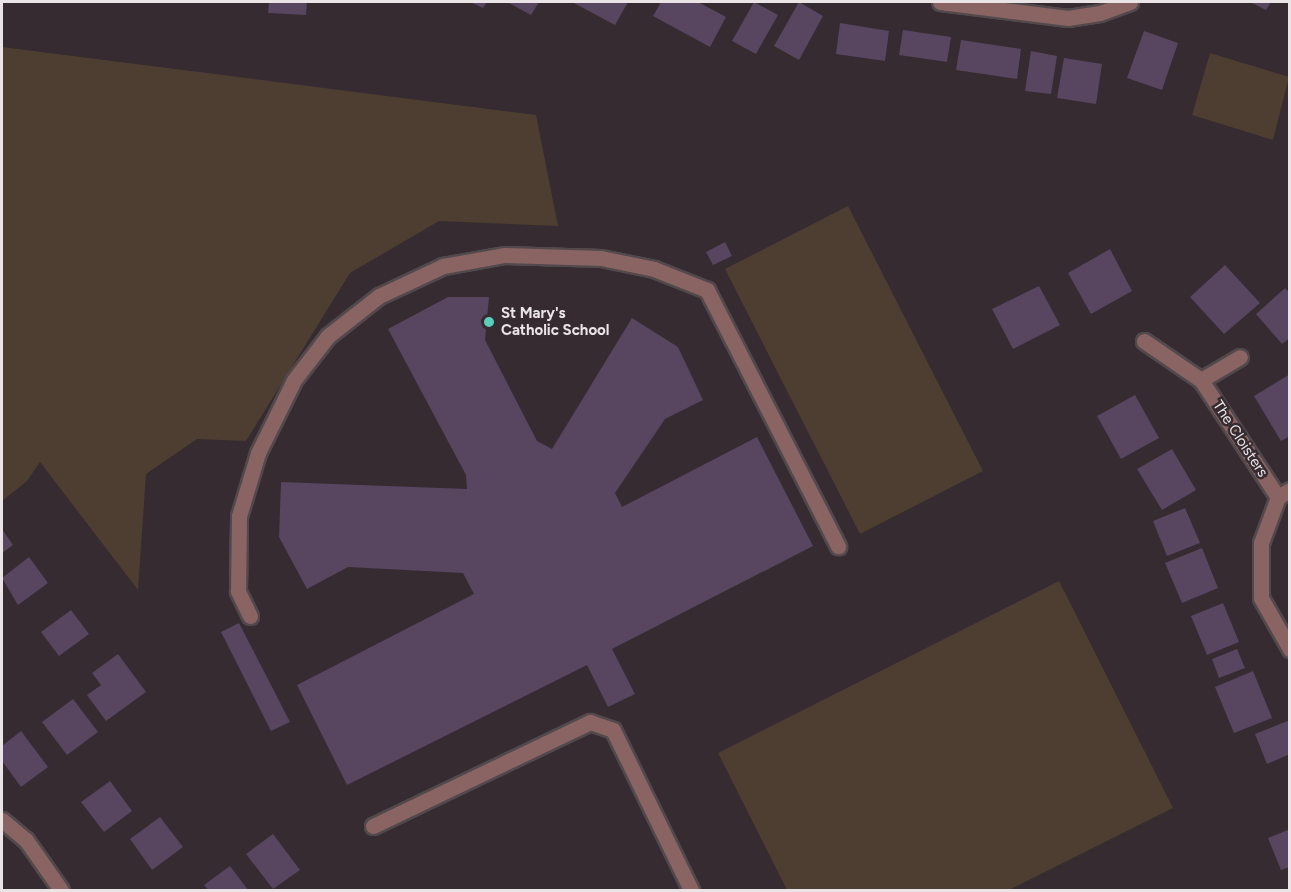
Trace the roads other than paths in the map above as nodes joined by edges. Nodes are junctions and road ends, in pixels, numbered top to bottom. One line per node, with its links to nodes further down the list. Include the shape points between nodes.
1 (940, 2): 2 (street, via 1068,18 1100,13)
2 (1130, 2)
3 (1143, 341): 5 (street, The Cloisters)
4 (1240, 357): 5 (street)
5 (1201, 380): 6 (street, The Cloisters)
6 (1284, 494): 9 (street, The Cloisters, via 1261,543 1261,598)
7 (838, 546): 8 (street, via 707,290 654,268 601,258 505,255 443,266 379,296 328,336 294,380 258,453 239,516 238,591)
8 (250, 616)
9 (1290, 649)
10 (2, 819): 12 (street, via 26,840)
11 (373, 826): 13 (street, via 590,722 613,730)
12 (61, 891)
13 (691, 891)

